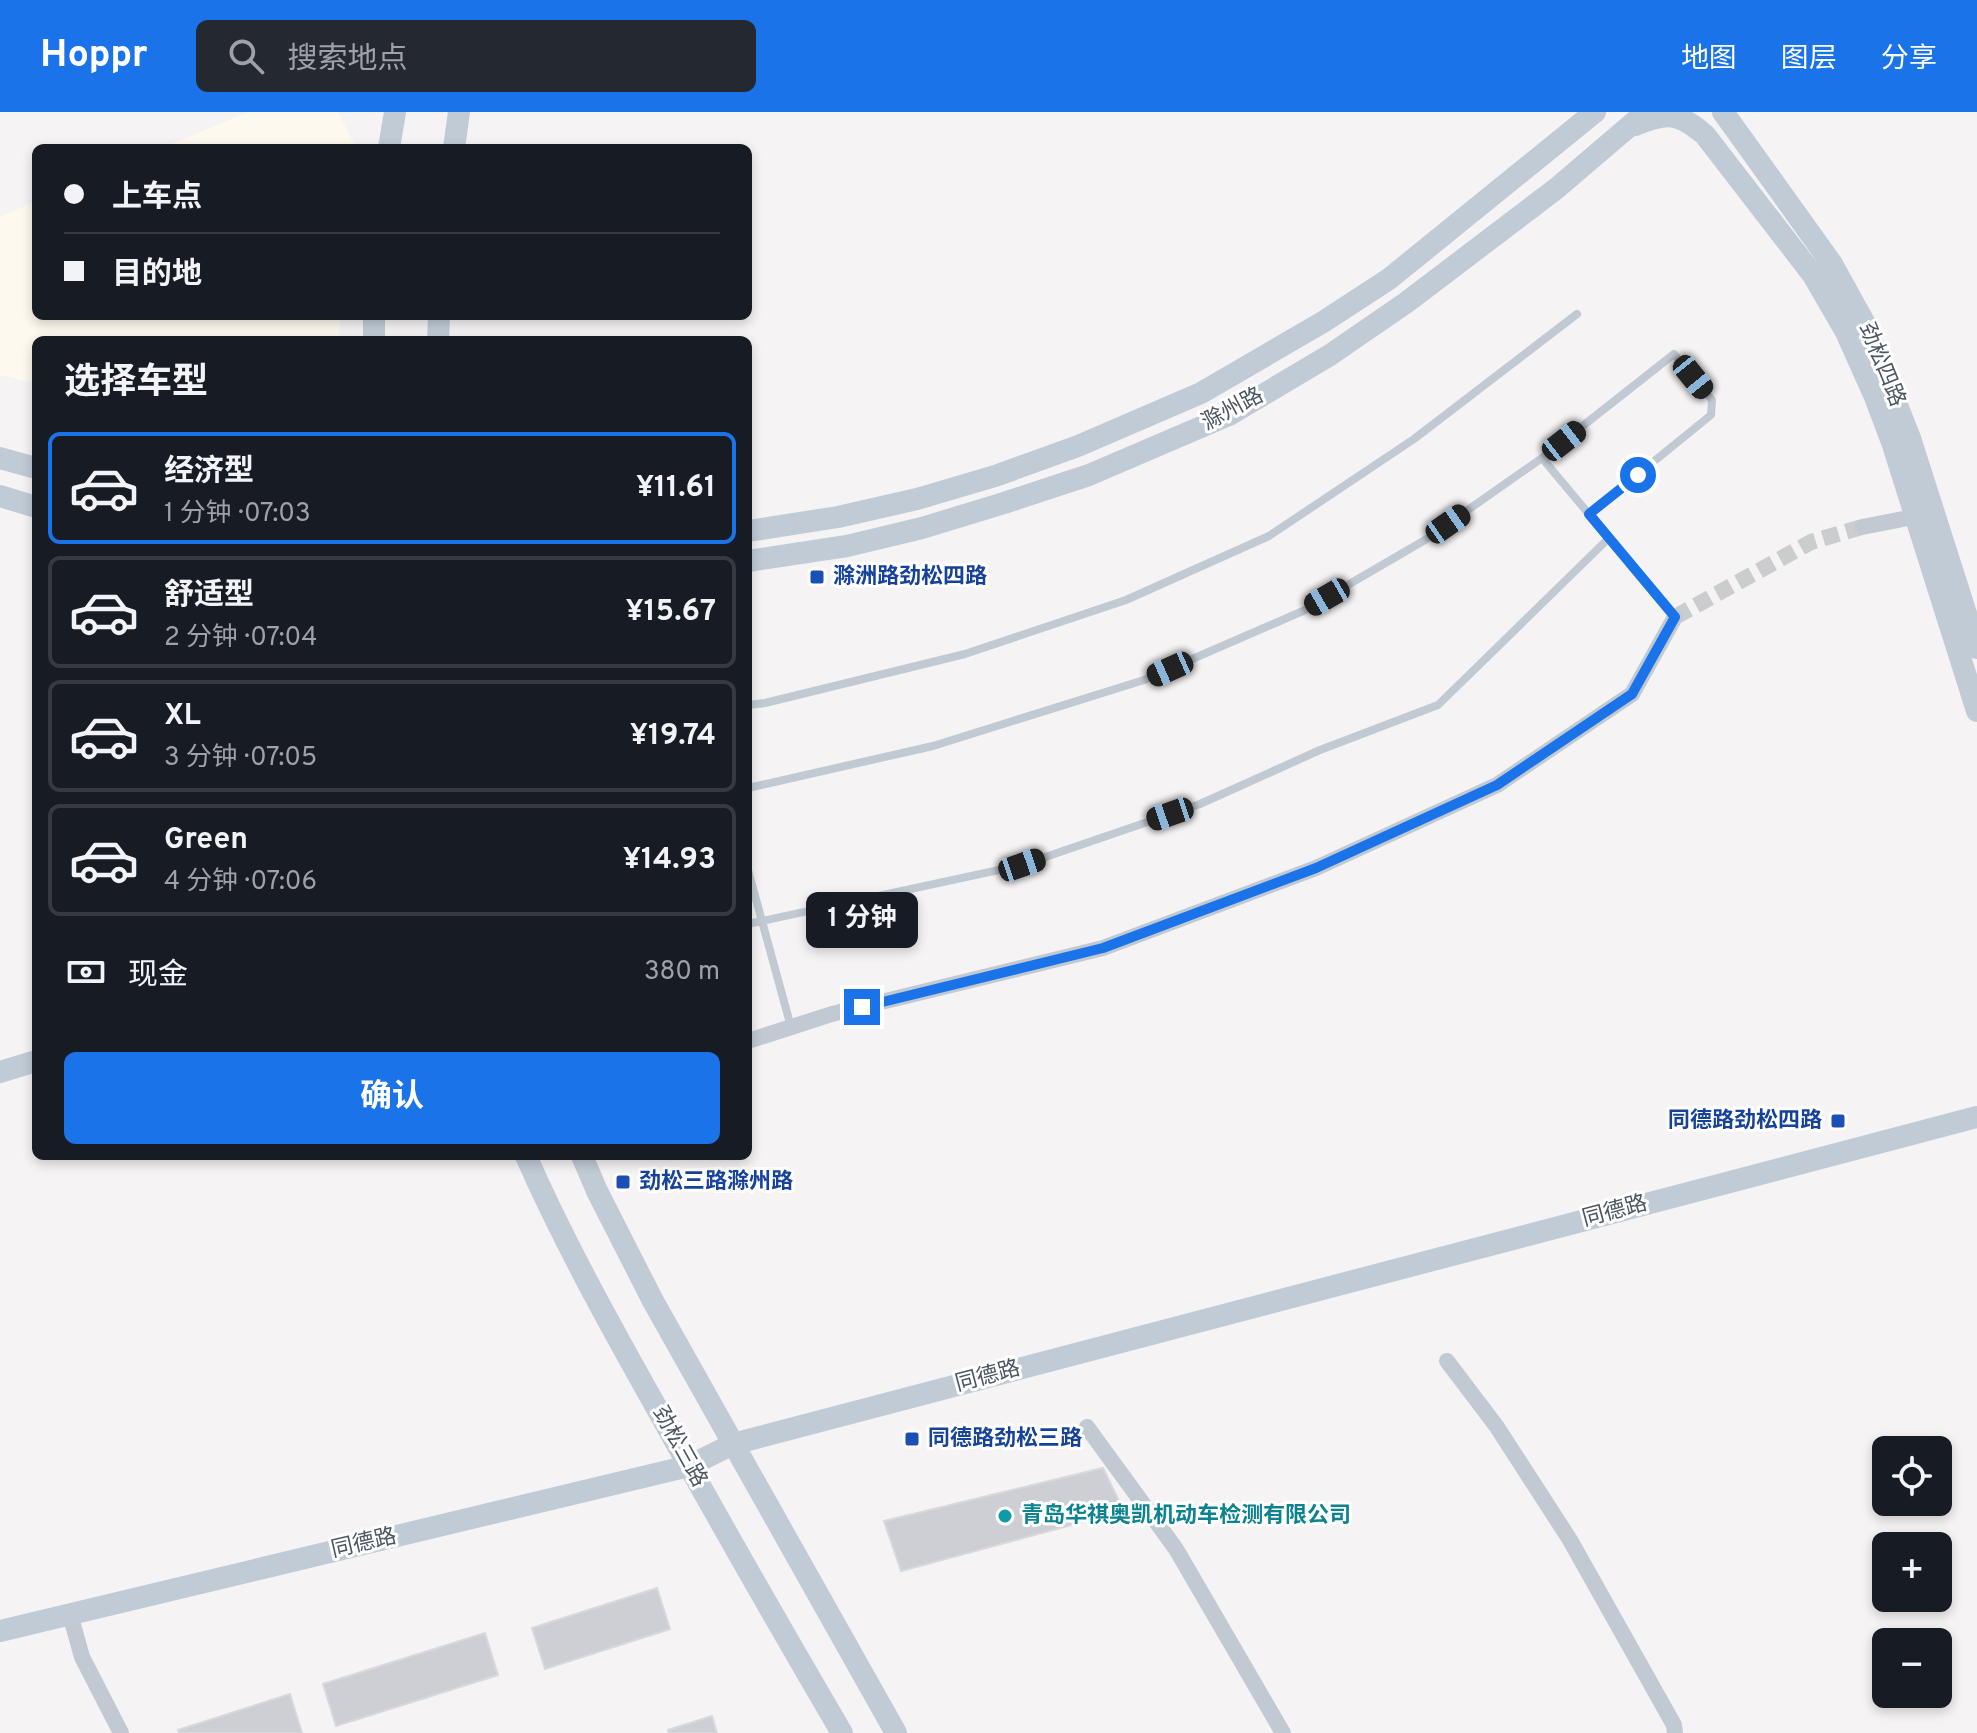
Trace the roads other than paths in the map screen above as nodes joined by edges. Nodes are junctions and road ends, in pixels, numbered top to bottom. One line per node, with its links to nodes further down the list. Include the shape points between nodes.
1 (395, 112): 8 (main road)
2 (459, 112): 9 (main road)
3 (1595, 112): 19 (main road, 滁州路, via 1389,279 1201,393 995,476 838,517)
4 (1646, 112): 6 (main road, 滁州路)
5 (1723, 114): 7 (main road, via 1705,117); 17 (main road, 劲松四路, via 1832,264 1864,322 1910,438)
6 (1627, 128): 7 (main road, via 1667,114 1688,120); 21 (main road, 滁州路, via 1407,302 1229,415 1089,475 991,508 847,546)
7 (1705, 135): 17 (main road, via 1813,275 1846,332)
8 (390, 144)
9 (455, 144)
10 (1577, 314): 24 (lane, via 1414,439 1269,536 1126,600 965,654)
11 (0, 458): 13 (main road)
12 (1542, 458): 16 (lane); 16 (lane, via 1674,354 1712,400 1711,415); 26 (lane, via 1425,540 1303,611 1144,680 933,746)
13 (32, 467)
14 (0, 496): 15 (main road)
15 (32, 506)
16 (1589, 514): 20 (lane)
17 (1925, 515): 18 (street); 23 (main road, 劲松四路); 25 (main road)
18 (1862, 527)
19 (752, 530)
20 (1609, 538): 22 (lane); 28 (lane, via 1438,705 1200,804 1022,865)
21 (752, 560)
22 (1675, 617): 30 (street, via 1632,694 1497,785 1316,868 1103,948)
23 (1977, 648)
24 (752, 705)
25 (1977, 711)
26 (752, 787)
27 (752, 884): 28 (lane)
28 (762, 920): 29 (lane); 30 (lane)
29 (752, 923)
30 (791, 1027): 31 (street)
31 (752, 1040)
32 (32, 1062): 33 (main road)
33 (0, 1072)
34 (1977, 1117): 39 (main road, 同德路)
35 (528, 1160): 40 (main road, 劲松三路, via 608,1323)
36 (584, 1160): 39 (main road, via 653,1301)
37 (1447, 1361): 47 (street, via 1570,1540)
38 (1087, 1427): 46 (street, via 1176,1549)
39 (733, 1444): 40 (main road, 同德路); 45 (main road)
40 (689, 1466): 41 (main road, 同德路); 44 (main road, 劲松三路)
41 (70, 1614): 42 (main road, 同德路); 43 (street, via 82,1657)
42 (0, 1631)
43 (121, 1733)
44 (842, 1733)
45 (896, 1733)
46 (1283, 1733)
47 (1675, 1733)

